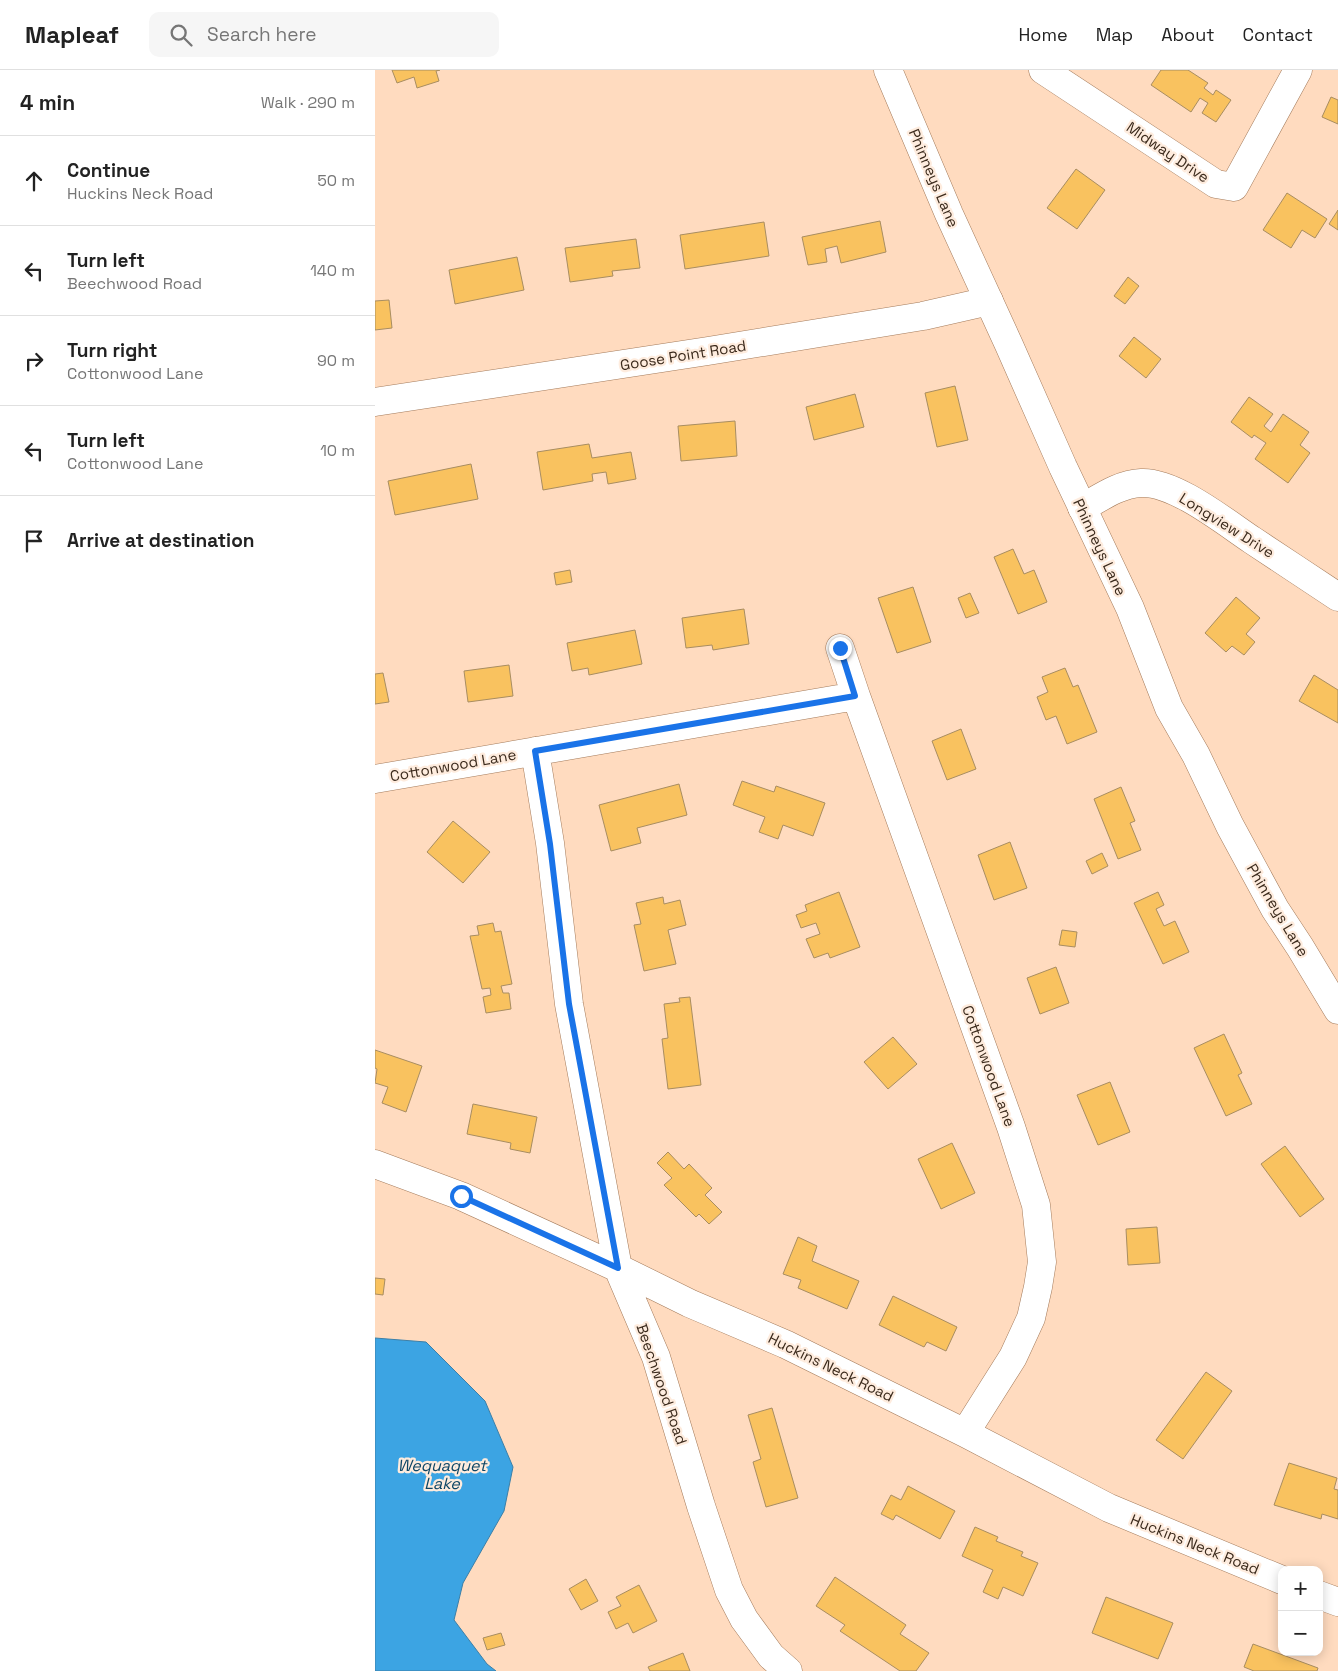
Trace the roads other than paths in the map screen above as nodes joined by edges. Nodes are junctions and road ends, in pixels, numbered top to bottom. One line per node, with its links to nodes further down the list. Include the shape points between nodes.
1 (888, 70): 4 (street, Phinneys Lane)
2 (1043, 70): 3 (street, Midway Drive, via 1216,184 1234,187)
3 (1299, 70)
4 (989, 301): 5 (street, Goose Point Road, via 923,316); 6 (street, Phinneys Lane)
5 (375, 402)
6 (1082, 508): 7 (street, Longview Drive, via 1127,485 1160,486 1192,500); 12 (street, Phinneys Lane, via 1130,608 1169,708 1271,902)
7 (1338, 597)
8 (840, 648): 9 (street, Cottonwood Lane)
9 (855, 696): 10 (street, Cottonwood Lane); 15 (street, Cottonwood Lane, via 1036,1205 1042,1262 1031,1318 1013,1357)
10 (535, 751): 11 (street, Cottonwood Lane); 14 (street, Beechwood Road, via 569,1004)
11 (375, 779)
12 (1338, 1010)
13 (375, 1164): 14 (street, Huckins Neck Road, via 461,1196)
14 (618, 1268): 15 (street, Huckins Neck Road, via 785,1344); 19 (street, Beechwood Road, via 656,1357 729,1590 747,1624 771,1656)
15 (965, 1433): 16 (street, Huckins Neck Road, via 1109,1508)
16 (1278, 1578)
17 (1323, 1596): 18 (street)
18 (1338, 1602)
19 (788, 1671)

